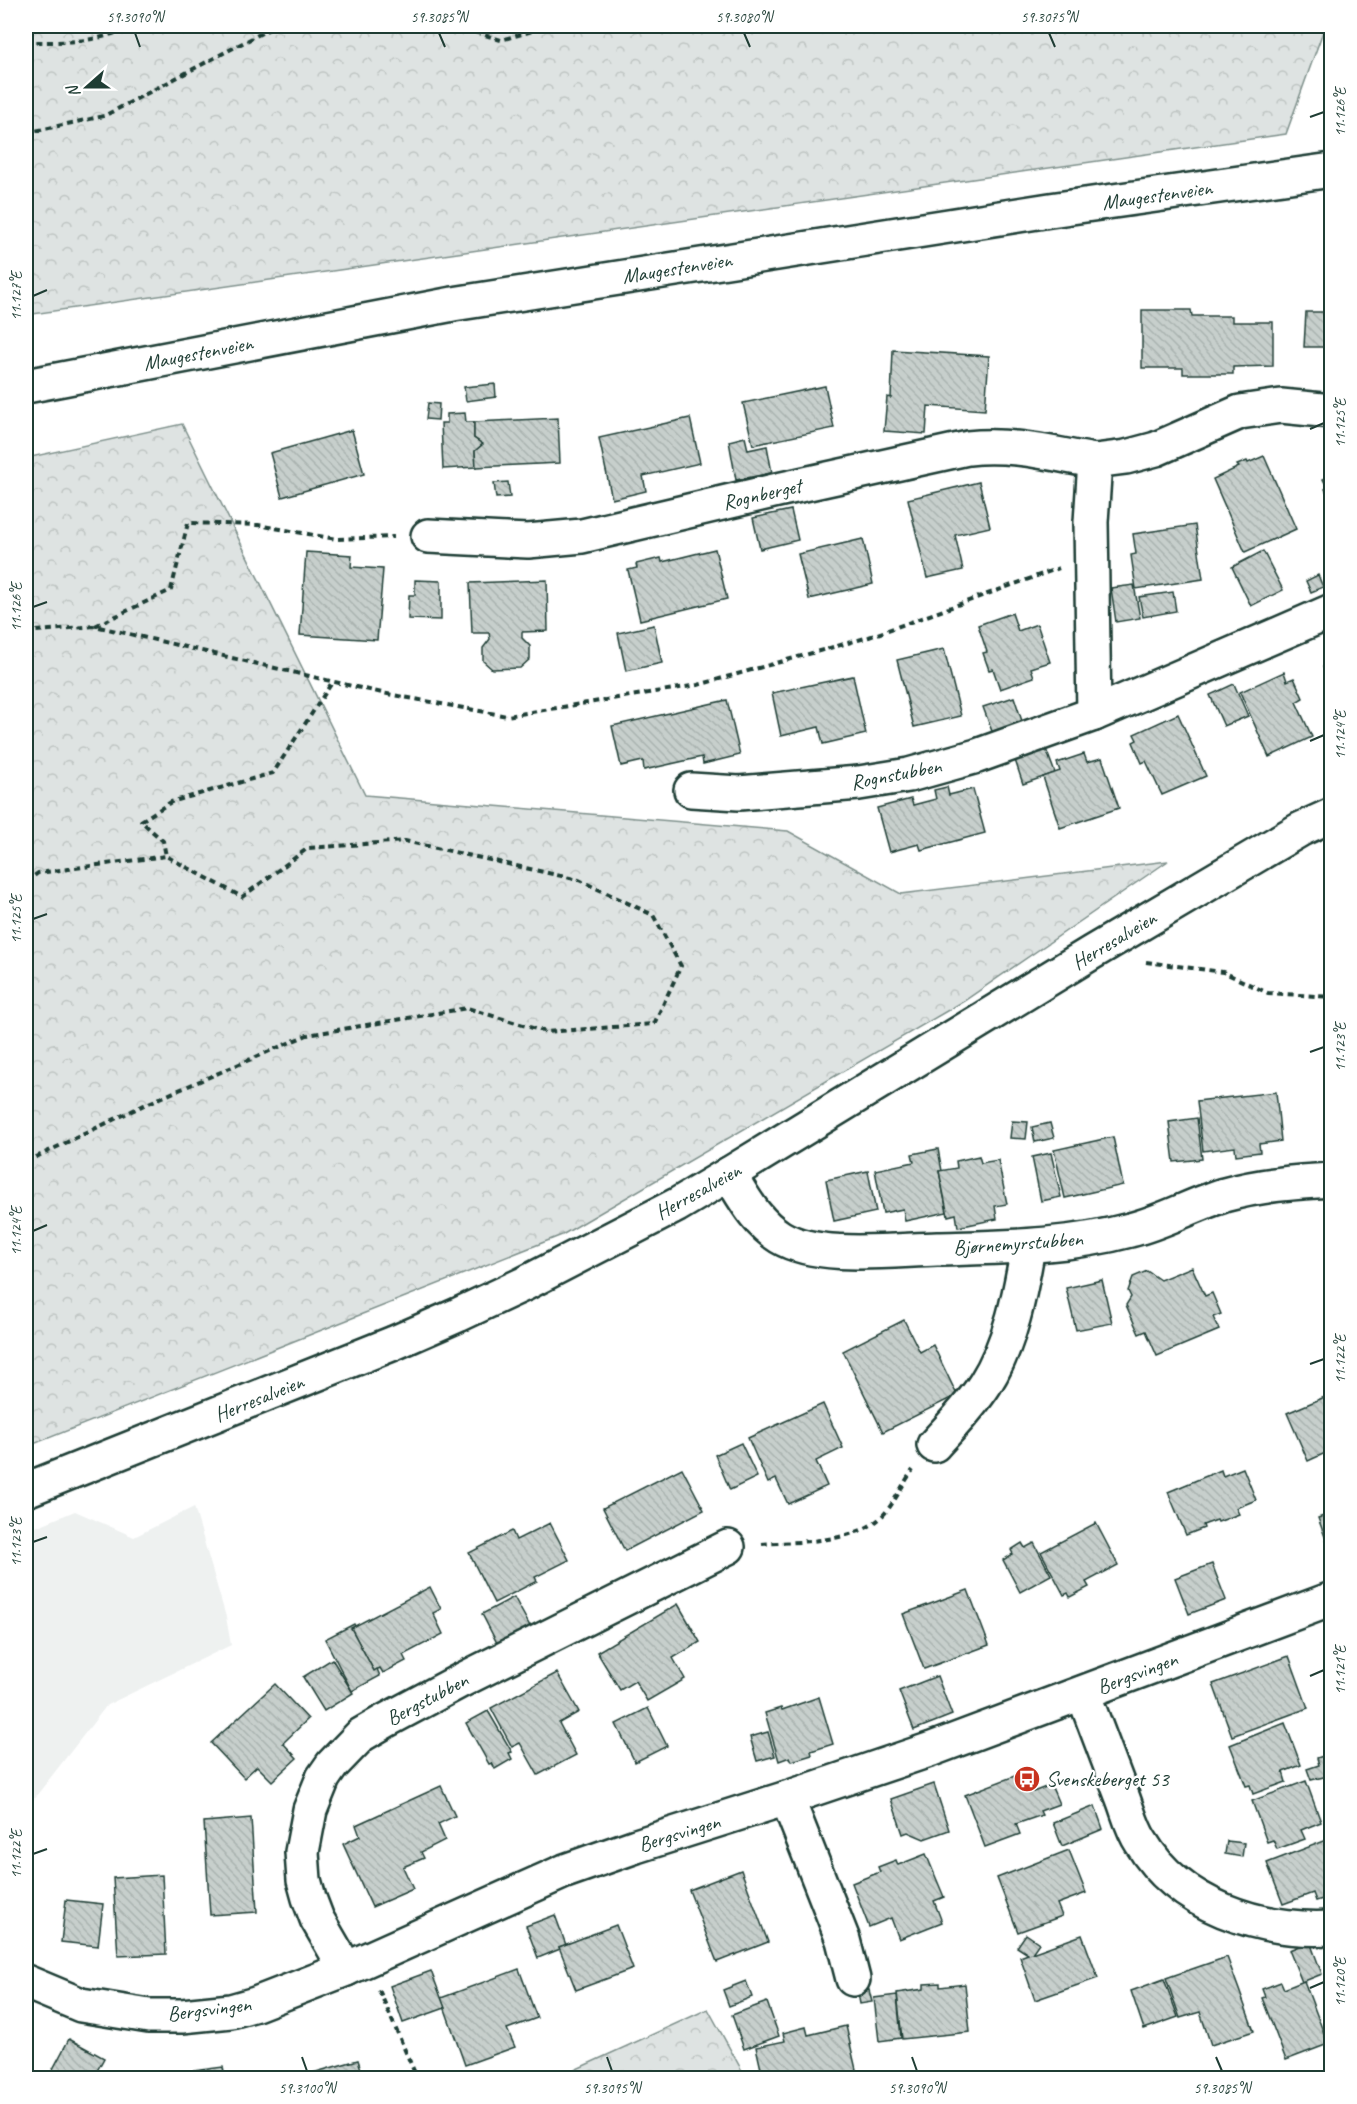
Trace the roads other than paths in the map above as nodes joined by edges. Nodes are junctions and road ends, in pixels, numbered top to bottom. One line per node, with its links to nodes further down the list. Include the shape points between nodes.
1 (1332, 170): 2 (street, Maugestenveien, via 453,304)
2 (26, 386)
3 (1332, 411): 4 (street, Rognberget, via 1281,406 1240,412 1156,449)
4 (1095, 461): 5 (street, Rognberget, via 992,445 582,536 528,541); 7 (street, via 1091,504 1077,565)
5 (428, 536)
6 (1332, 611): 7 (street, Rognstubben)
7 (1094, 714): 8 (street, Rognstubben, via 998,749 909,775 739,793)
8 (691, 790)
9 (1332, 815): 10 (street, Herresalveien, via 1301,829 1091,953)
10 (729, 1174): 12 (street, Bjørnemyrstubben, via 759,1219 781,1237 804,1247 877,1251); 14 (street, Herresalveien, via 525,1284 405,1339)
11 (1332, 1180): 12 (street, Bjørnemyrstubben, via 1265,1185 1222,1196 1132,1230)
12 (1028, 1247): 13 (street, via 1021,1292 1003,1350 985,1385)
13 (934, 1445)
14 (26, 1490)
15 (728, 1547): 20 (street, Bergstubben, via 385,1721 361,1735 332,1765 310,1810 302,1852 309,1898)
16 (1332, 1599): 17 (street, Bergsvingen)
17 (1083, 1693): 18 (street, Bergsvingen); 19 (street, via 1139,1840 1158,1868 1182,1889 1249,1919 1305,1930)
18 (787, 1798): 20 (street, Bergsvingen, via 565,1871); 21 (street, via 843,1940)
19 (1332, 1928)
20 (346, 1969): 22 (street, Bergsvingen, via 256,2004 182,2016 149,2016 81,2005)
21 (853, 1980)
22 (26, 1982)

